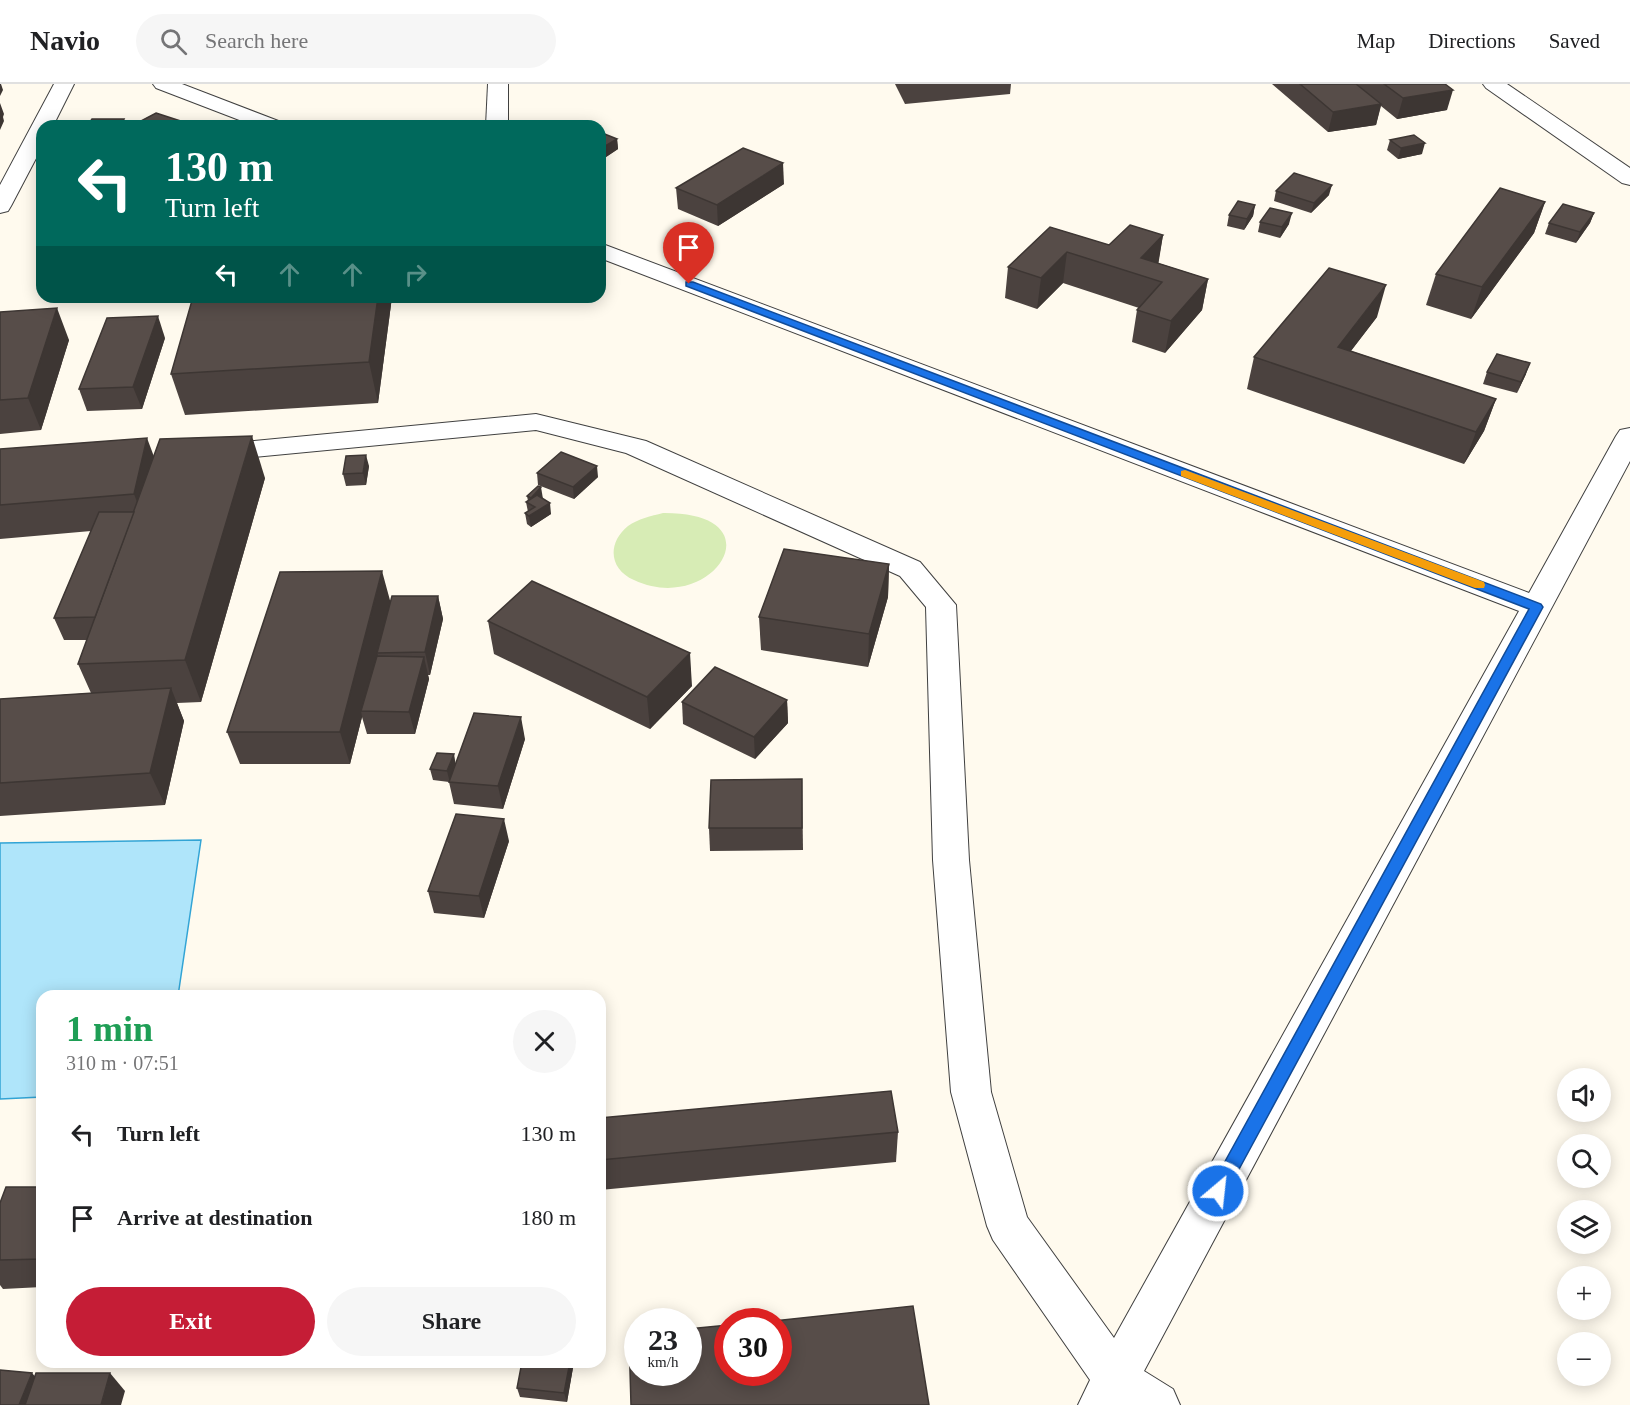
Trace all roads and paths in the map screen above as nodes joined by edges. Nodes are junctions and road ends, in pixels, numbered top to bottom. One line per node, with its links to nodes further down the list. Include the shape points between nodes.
1 (64, 84): 5 (street)
2 (163, 84): 6 (street)
3 (498, 84): 7 (street)
4 (1493, 84): 9 (street)
5 (45, 120)
6 (258, 120)
7 (497, 120)
8 (36, 137): 10 (street)
9 (1630, 178)
10 (0, 206)
11 (606, 252): 14 (street)
12 (1630, 436): 14 (street)
13 (179, 456): 15 (street, via 536,422 636,447 910,569 941,605 951,860 971,1092 1008,1226)
14 (1537, 607): 15 (street)
15 (1108, 1392): 16 (street)
16 (1157, 1405)

